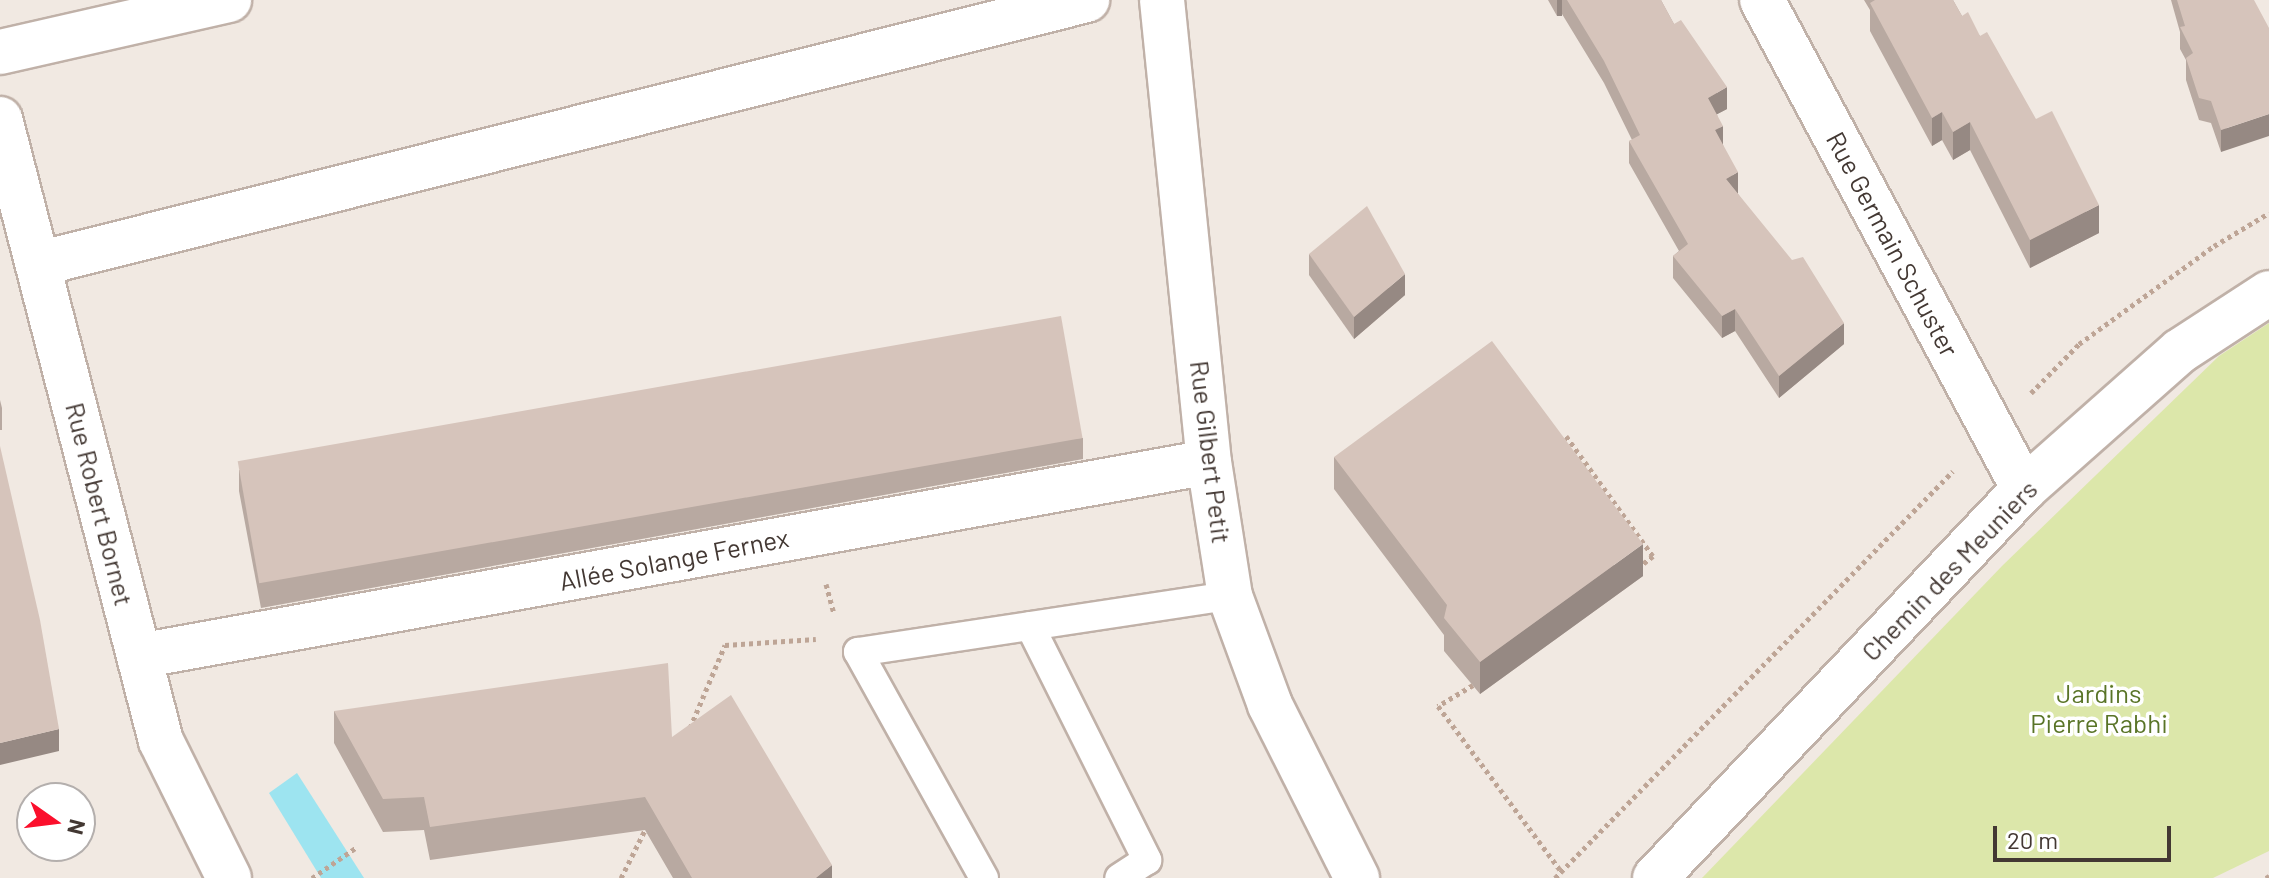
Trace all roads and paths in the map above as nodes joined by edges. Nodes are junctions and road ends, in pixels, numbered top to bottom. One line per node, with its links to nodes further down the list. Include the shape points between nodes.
1 (229, 0): 5 (street)
2 (1087, 0): 8 (street)
3 (1162, 0): 12 (street, Rue Gilbert Petit)
4 (1762, 0): 10 (street, Rue Germain Schuster)
5 (0, 52)
6 (0, 119): 8 (street, Rue Robert Bornet)
7 (2269, 213): 10 (path, via 2214,246 2079,344)
8 (38, 264): 20 (street, Rue Robert Bornet)
9 (2269, 293): 13 (street, Chemin des Meuniers, via 2180,351)
10 (1993, 431): 13 (street, Rue Germain Schuster); 25 (path)
11 (1566, 436): 15 (path, via 1653,556)
12 (1209, 462): 14 (street, Allée Solange Fernex); 16 (street, Rue Gilbert Petit)
13 (2024, 489): 33 (street, Chemin des Meuniers)
14 (812, 533): 17 (path); 20 (street, Allée Solange Fernex)
15 (1637, 568)
16 (1230, 596): 18 (lane); 31 (street, Rue Gilbert Petit, via 1270,705)
17 (836, 623)
18 (1030, 626): 29 (lane, via 858,652); 30 (lane, via 1147,860)
19 (826, 639): 22 (path, via 725,645)
20 (139, 656): 26 (street, Rue Robert Bornet, via 161,741)
21 (1473, 685): 25 (path, via 1438,706)
22 (686, 737)
23 (645, 830): 28 (path)
24 (357, 847): 27 (path)
25 (1561, 871): 32 (path)
26 (229, 878)
27 (312, 878)
28 (621, 878)
29 (984, 878)
30 (1119, 878)
31 (1357, 878)
32 (1555, 878)
33 (1655, 878)

